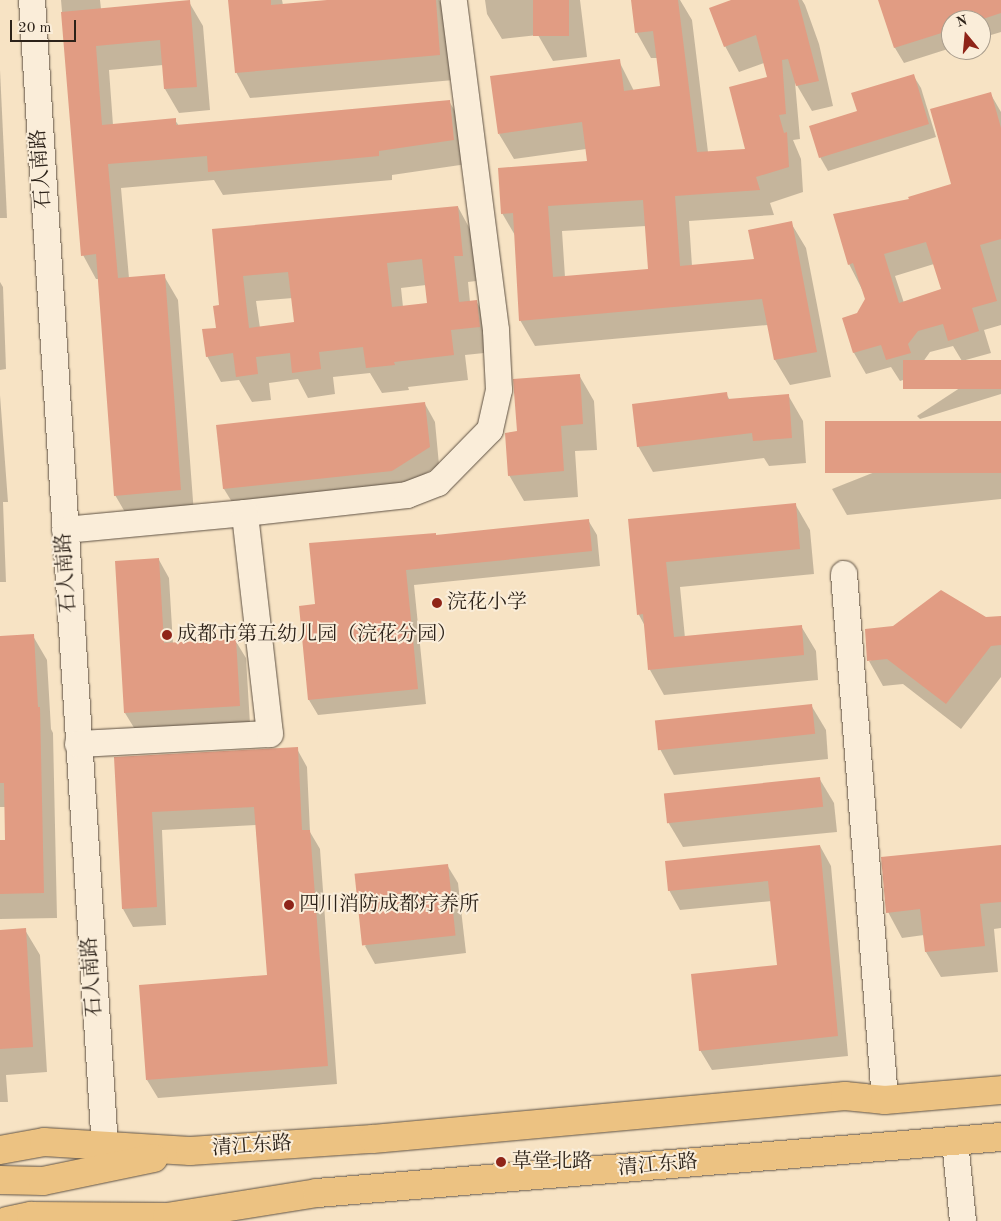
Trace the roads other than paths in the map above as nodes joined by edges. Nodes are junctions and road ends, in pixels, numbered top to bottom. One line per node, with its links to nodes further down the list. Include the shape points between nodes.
1 (32, 0): 4 (street, 石人南路)
2 (454, 0): 3 (street, via 496,330 499,390 490,430 438,483 407,495)
3 (245, 513): 4 (street); 6 (street, via 270,734)
4 (65, 530): 6 (street, 石人南路)
5 (844, 574): 8 (street)
6 (78, 744): 11 (street, 石人南路)
7 (1001, 1090): 8 (main road, 清江东路)
8 (885, 1100): 13 (main road, 清江东路, via 845,1096 373,1139)
9 (1001, 1137): 10 (main road, 清江东路)
10 (955, 1141): 15 (main road, 清江东路, via 317,1193); 17 (street)
11 (105, 1146): 12 (main road, 清江东路, via 44,1142); 13 (main road, 清江东路)
12 (0, 1150)
13 (190, 1151): 14 (main road, 清江东路, via 43,1181)
14 (0, 1180)
15 (162, 1219): 16 (main road, 清江东路, via 31,1216)
16 (7, 1221)
17 (964, 1221)

